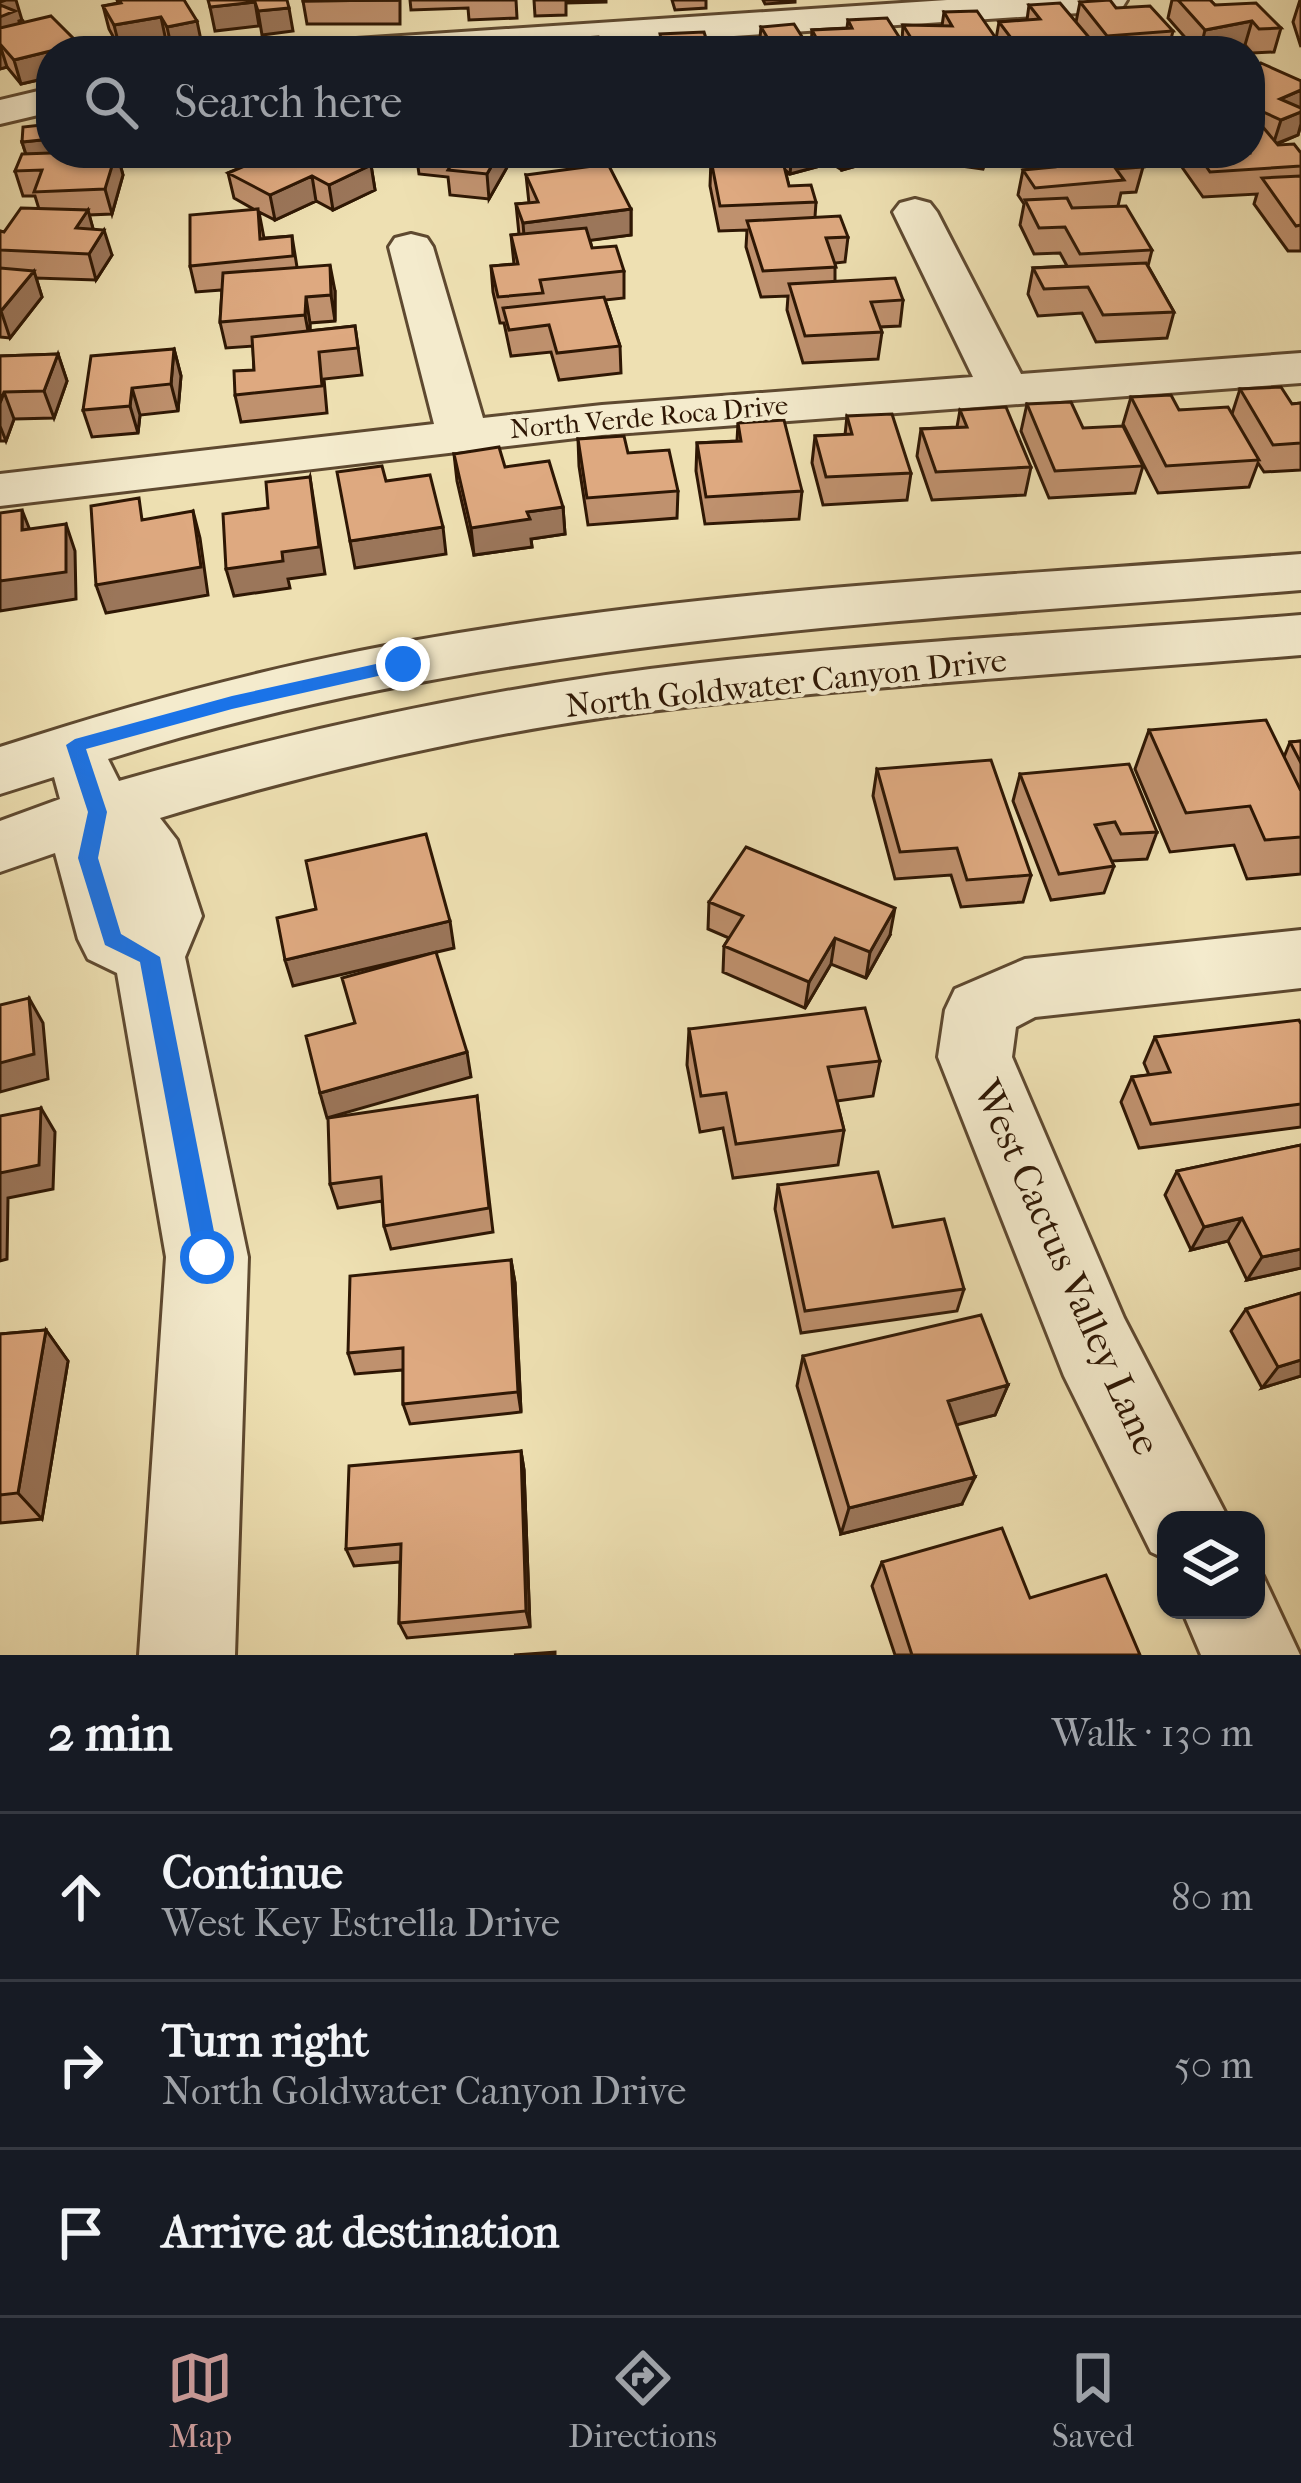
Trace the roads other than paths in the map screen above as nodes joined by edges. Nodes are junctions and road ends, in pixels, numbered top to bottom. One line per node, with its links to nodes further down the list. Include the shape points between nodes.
1 (1109, 0): 2 (street)
2 (566, 36)
3 (36, 104): 4 (street)
4 (0, 112)
5 (916, 212): 8 (street)
6 (411, 247): 9 (street)
7 (1301, 368): 8 (street, North Verde Roca Drive)
8 (1004, 388): 9 (street, North Verde Roca Drive)
9 (463, 434): 10 (street, North Verde Roca Drive)
10 (0, 490)
11 (1301, 572): 13 (street, North Goldwater Canyon Drive, via 704,621 520,644 232,703)
12 (1301, 634): 15 (street, North Goldwater Canyon Drive, via 700,684 536,708 250,766)
13 (75, 745): 14 (street, North Goldwater Canyon Drive); 15 (street)
14 (0, 771)
15 (98, 812): 16 (street, North Goldwater Canyon Drive); 20 (street, via 88,858 112,939 150,957 207,1257)
16 (0, 847)
17 (1301, 959): 18 (street, West Cactus Valley Lane, via 1025,989 981,1010 974,1057 1094,1347)
18 (1178, 1511)
19 (1234, 1619): 21 (street)
20 (187, 1655)
21 (1252, 1655)

